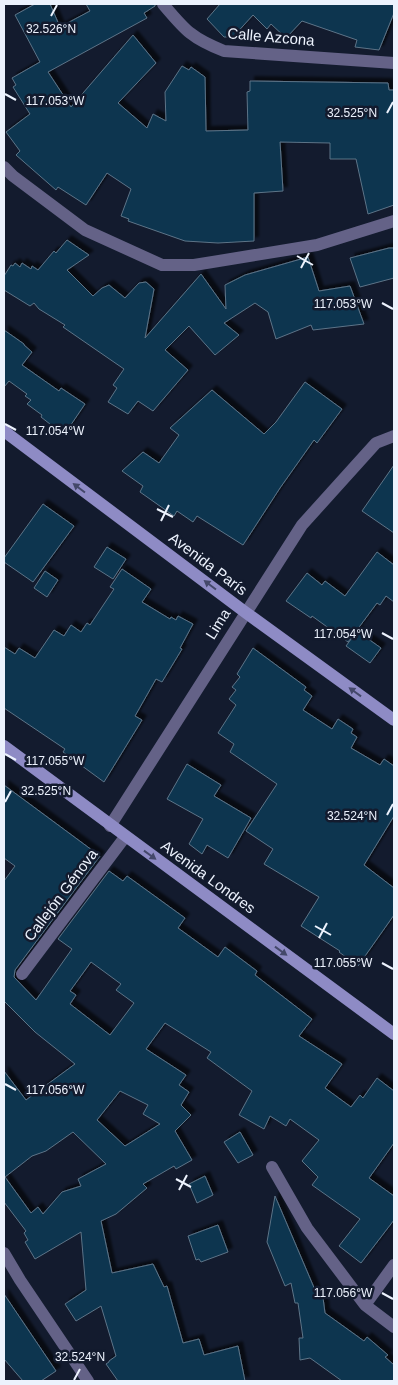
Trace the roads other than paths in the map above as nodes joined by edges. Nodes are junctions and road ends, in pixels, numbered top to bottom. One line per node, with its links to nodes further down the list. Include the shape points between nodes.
1 (162, 4): 2 (street, Calle Azcona, via 188,33 224,51)
2 (394, 63)
3 (4, 167): 4 (street, via 86,230 162,265 194,265 317,245)
4 (394, 221)
5 (4, 431): 7 (main road, Avenida París, one-way to 5)
6 (394, 436): 7 (street, Lima, via 376,443 302,525)
7 (245, 612): 8 (main road, Avenida París, one-way to 7); 10 (street, Lima)
8 (394, 720)
9 (4, 746): 10 (main road, Avenida Londres)
10 (110, 826): 11 (main road, Avenida Londres)
11 (126, 837): 12 (street, Callejón Génova); 13 (main road, Avenida Londres, one-way to 13)
12 (22, 974)
13 (394, 1034)
14 (272, 1167): 17 (street, via 307,1228)
15 (4, 1253): 19 (street)
16 (394, 1265): 17 (street)
17 (365, 1305): 18 (street)
18 (394, 1327)
19 (88, 1381)

